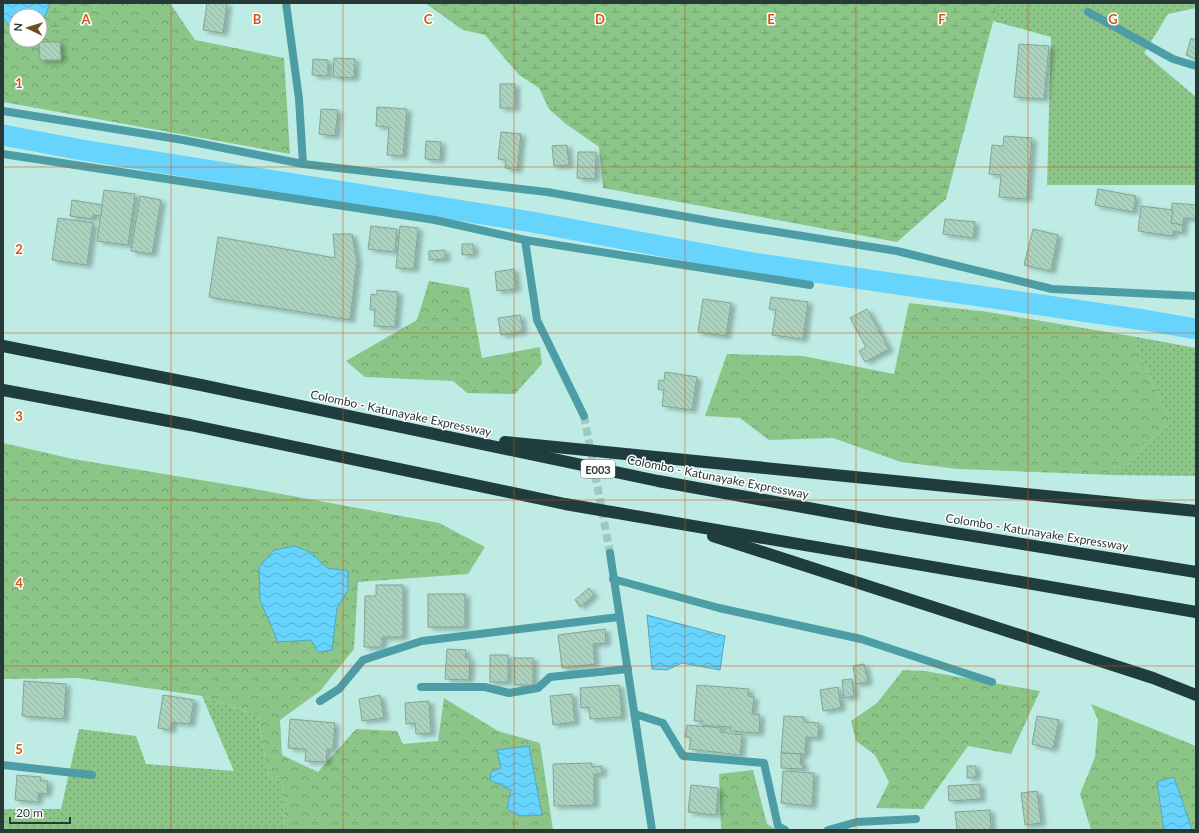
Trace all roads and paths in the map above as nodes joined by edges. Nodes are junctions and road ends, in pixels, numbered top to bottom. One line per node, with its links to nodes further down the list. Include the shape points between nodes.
1 (286, 3): 6 (street, via 299,99)
2 (1088, 12): 3 (street, via 1173,59)
3 (1196, 66)
4 (3, 111): 6 (street, via 183,140)
5 (3, 154): 7 (street, via 435,220)
6 (303, 164): 9 (street, via 547,192 897,251 1052,289)
7 (525, 240): 8 (street); 12 (street, via 537,320)
8 (810, 285)
9 (1196, 296)
10 (3, 346): 13 (highway, Colombo - Katunayake Expressway / E003)
11 (3, 390): 15 (highway, via 190,425 565,504)
12 (584, 416)
13 (442, 436): 14 (highway); 17 (highway, Colombo - Katunayake Expressway / E003, via 658,481 886,522)
14 (1196, 511)
15 (670, 523): 19 (highway); 24 (highway, via 1153,678)
16 (610, 553): 18 (street)
17 (1196, 572)
18 (613, 579): 20 (street); 22 (street, via 719,608 861,639)
19 (1196, 612)
20 (620, 617): 21 (street); 25 (street, via 422,641 364,660 338,689)
21 (628, 669): 23 (street, via 550,677 538,688 509,693 485,687); 26 (street)
22 (992, 682)
23 (421, 687)
24 (1196, 695)
25 (320, 701)
26 (635, 714): 30 (street); 31 (street, via 664,723 683,756 764,763 778,826)
27 (3, 765): 28 (street)
28 (92, 775)
29 (916, 819): 32 (street, via 857,822)
30 (652, 830)
31 (785, 830)
32 (828, 830)

